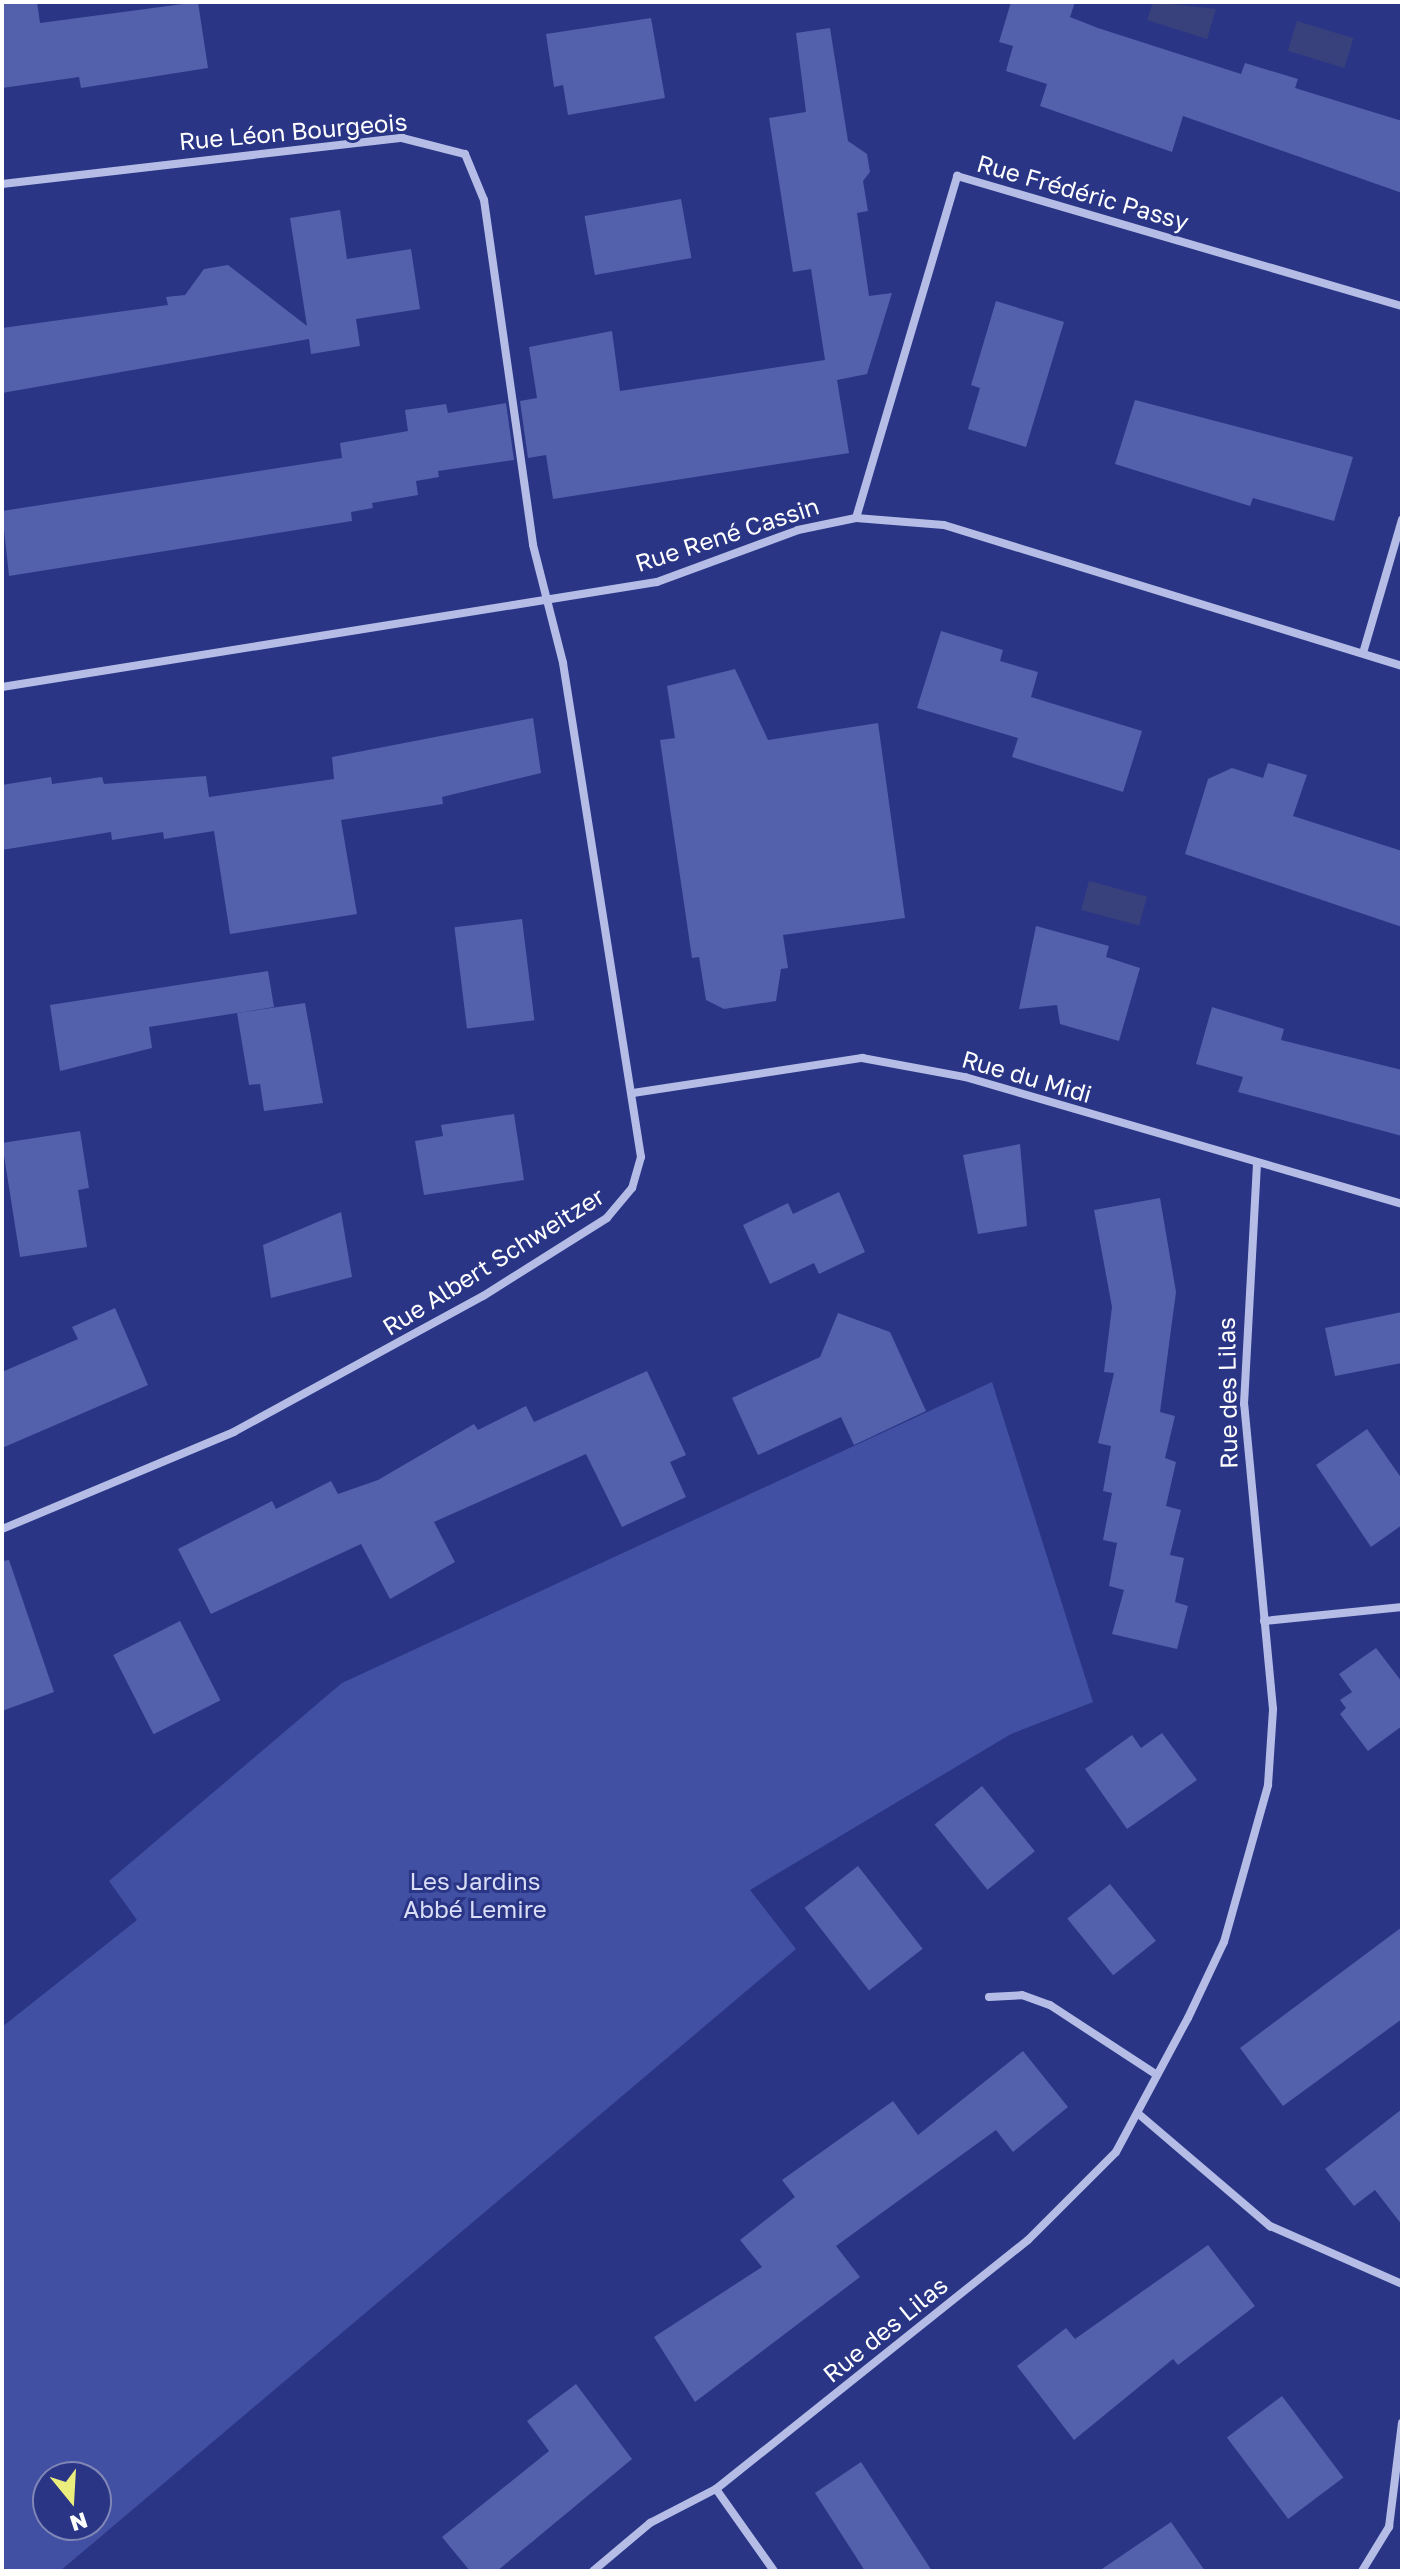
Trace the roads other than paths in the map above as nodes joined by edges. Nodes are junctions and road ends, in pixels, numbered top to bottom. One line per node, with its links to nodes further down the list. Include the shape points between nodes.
1 (2, 184): 5 (street, Rue Léon Bourgeois, via 402,138 465,154 484,200 533,545)
2 (1402, 306): 3 (street, Rue Frédéric Passy, via 957,176)
3 (856, 518): 5 (street, Rue René Cassin, via 798,530 681,576); 6 (street, Rue René Cassin, via 944,525)
4 (1402, 520): 6 (street)
5 (547, 601): 8 (street, Rue René Cassin); 9 (street, Rue Albert Schweitzer)
6 (1363, 653): 7 (street, Rue René Cassin)
7 (1402, 666)
8 (2, 687)
9 (633, 1093): 10 (street, Rue du Midi, via 862,1058 965,1077); 12 (street, Rue Albert Schweitzer, via 641,1157 624,1201 607,1218 408,1339 234,1432)
10 (1257, 1163): 11 (street, Rue du Midi); 14 (street, Rue des Lilas, via 1244,1404)
11 (1402, 1204)
12 (2, 1529)
13 (1402, 1607): 14 (street)
14 (1264, 1621): 16 (street, Rue des Lilas, via 1273,1709 1262,1825 1224,1942)
15 (989, 1997): 16 (street, via 1022,1995 1050,2005)
16 (1154, 2073): 17 (street, Rue des Lilas)
17 (1141, 2116): 18 (street, via 1270,2226); 20 (street, Rue des Lilas, via 1116,2152 1028,2240)
18 (1402, 2284)
19 (1402, 2423): 23 (street, via 1389,2527)
20 (716, 2489): 21 (street, Rue des Lilas, via 650,2523); 22 (street)
21 (593, 2571)
22 (774, 2571)
23 (1362, 2571)

